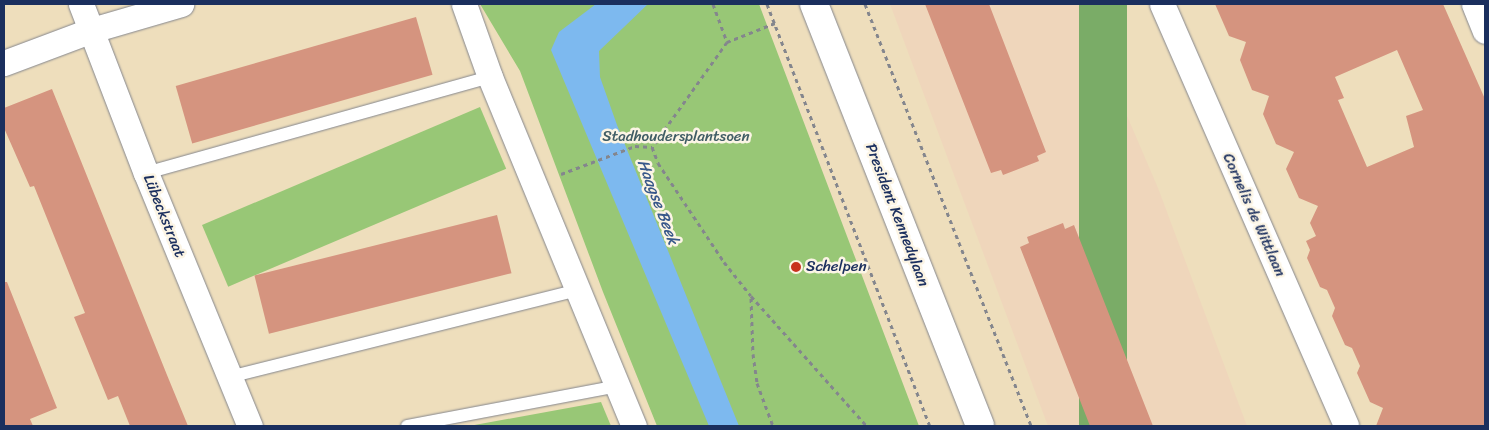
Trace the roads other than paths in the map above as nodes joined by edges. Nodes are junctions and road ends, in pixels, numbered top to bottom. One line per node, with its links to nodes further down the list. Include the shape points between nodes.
1 (81, 4): 7 (street, Lübeckstraat)
2 (181, 4): 7 (street)
3 (464, 4): 10 (street)
4 (814, 4): 18 (main road, President Kennedylaan)
5 (1162, 4): 19 (street, Cornelis de Wittlaan)
6 (1474, 4): 8 (street)
7 (92, 30): 9 (street); 11 (street, Lübeckstraat)
8 (1485, 31)
9 (4, 63)
10 (490, 77): 11 (lane); 12 (street)
11 (146, 173): 13 (street, Lübeckstraat)
12 (578, 290): 13 (lane); 14 (street)
13 (229, 376): 15 (street, Lübeckstraat)
14 (618, 386): 16 (lane); 17 (street)
15 (250, 426)
16 (407, 426)
17 (634, 426)
18 (980, 426)
19 (1346, 426)

